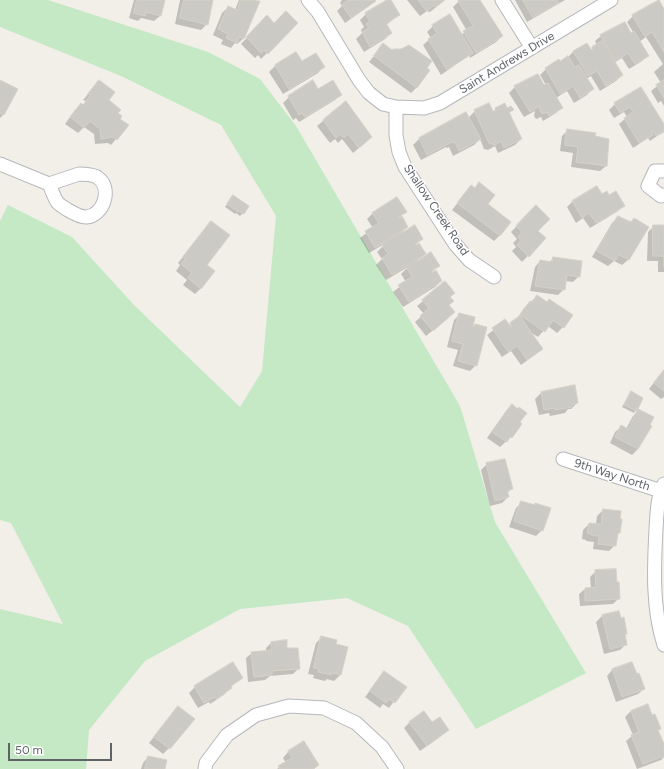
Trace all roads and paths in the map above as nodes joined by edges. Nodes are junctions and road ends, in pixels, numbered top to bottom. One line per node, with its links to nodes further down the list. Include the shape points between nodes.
1 (308, 0): 5 (street, via 369,93 383,104)
2 (502, 0): 4 (street)
3 (611, 0): 4 (street, Saint Andrews Drive)
4 (532, 48): 5 (street, Saint Andrews Drive, via 440,103 424,108)
5 (396, 107): 10 (street, Shallow Creek Road, via 396,135 405,167 455,244 469,260)
6 (0, 164): 8 (street)
7 (664, 171): 9 (street, via 655,171 648,186 661,196)
8 (49, 184)
9 (664, 195)
10 (494, 277)
11 (563, 459): 12 (street, 9th Way North)
12 (662, 488): 13 (street, via 654,558 656,608)
13 (664, 645)
14 (204, 769): 15 (street, via 227,735 256,715 289,706 324,708 356,723 382,747)
15 (397, 769)

